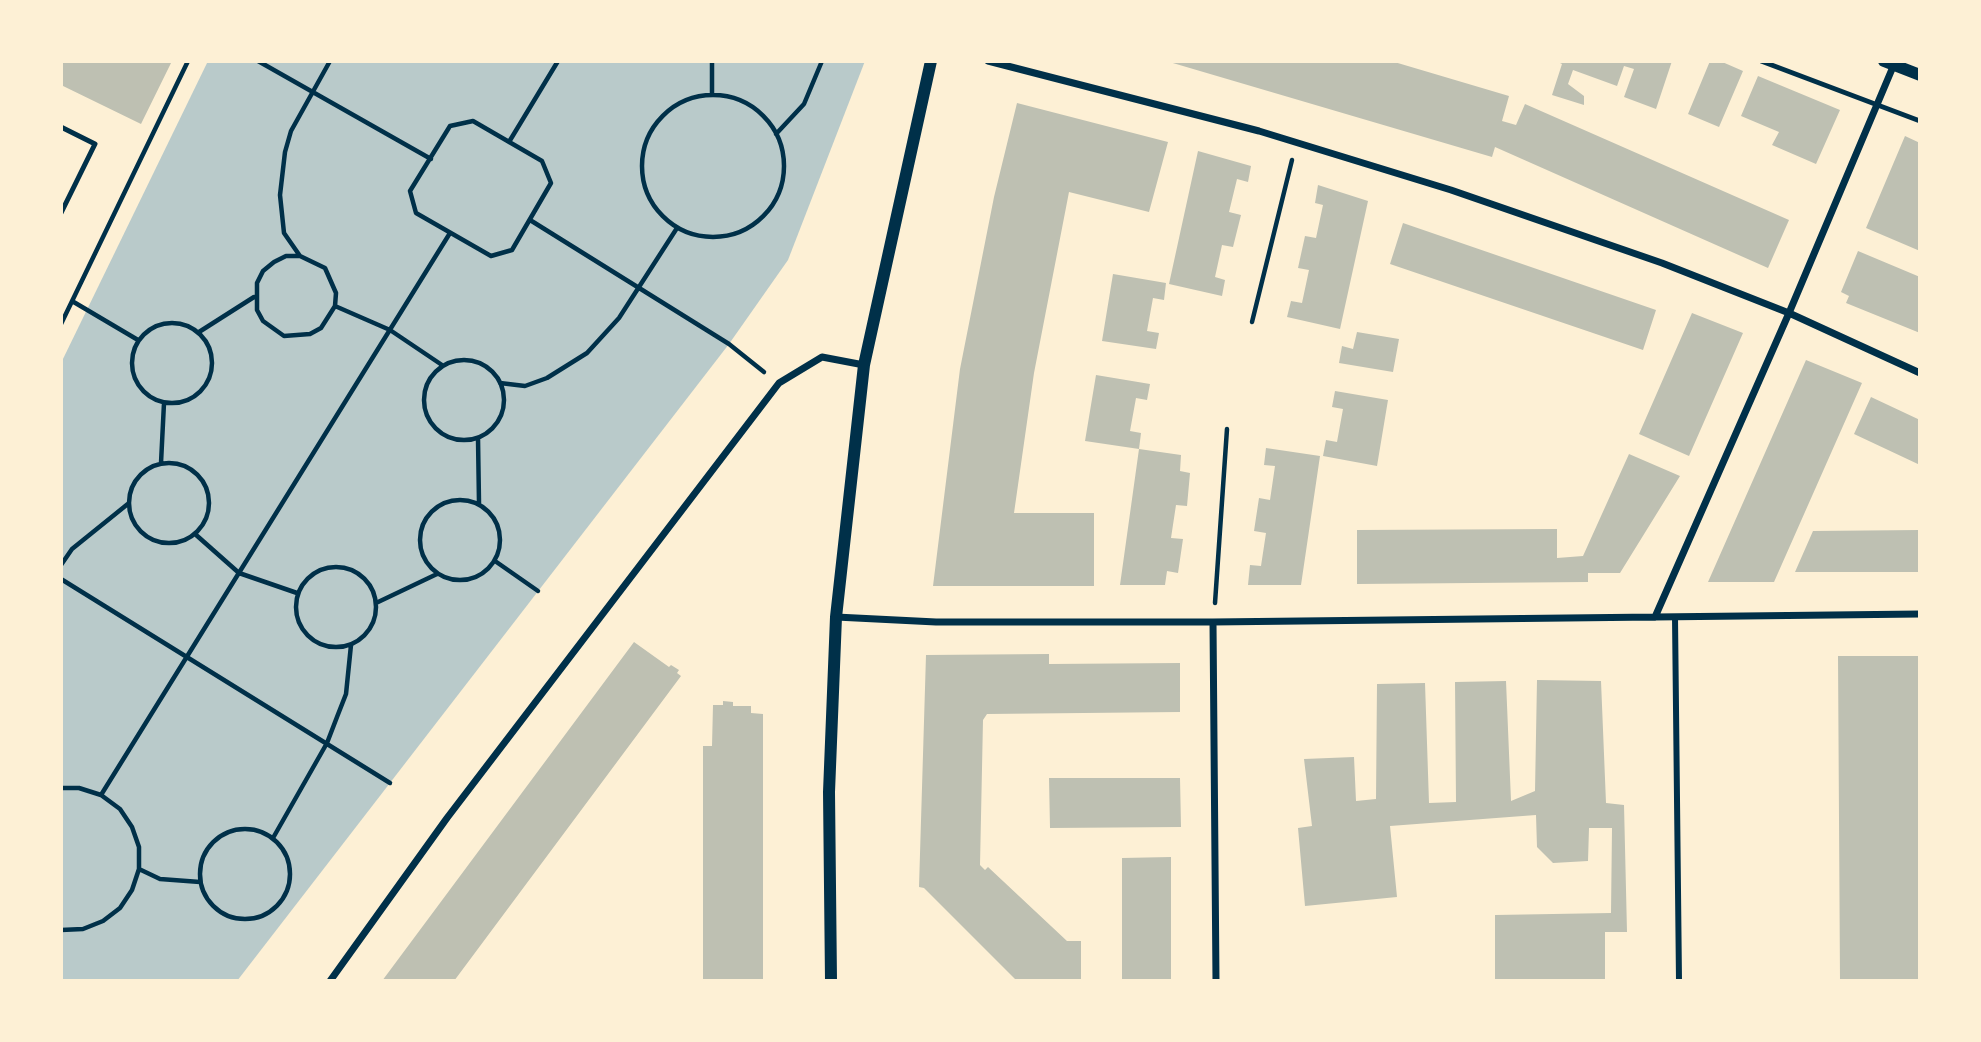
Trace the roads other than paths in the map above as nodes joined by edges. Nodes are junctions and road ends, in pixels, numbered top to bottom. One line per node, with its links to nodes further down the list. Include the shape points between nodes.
1 (931, 61): 11 (street)
2 (988, 61): 10 (street, via 1297,142 1464,194)
3 (1761, 61): 6 (lane)
4 (1891, 62): 5 (street); 6 (street)
5 (1920, 75)
6 (1877, 104): 7 (lane); 10 (street)
7 (1920, 121)
8 (61, 127): 9 (lane, via 95,144)
9 (61, 213)
10 (1789, 313): 12 (street); 15 (street)
11 (864, 365): 14 (street); 18 (street, via 822,357 779,383 447,818)
12 (1920, 373)
13 (1920, 614): 16 (street)
14 (836, 617): 17 (street, via 936,622); 19 (street, via 829,792)
15 (1655, 617): 16 (street); 17 (street)
16 (1675, 617): 21 (street)
17 (1213, 622): 20 (street)
18 (330, 981)
19 (831, 981)
20 (1216, 981)
21 (1679, 981)

